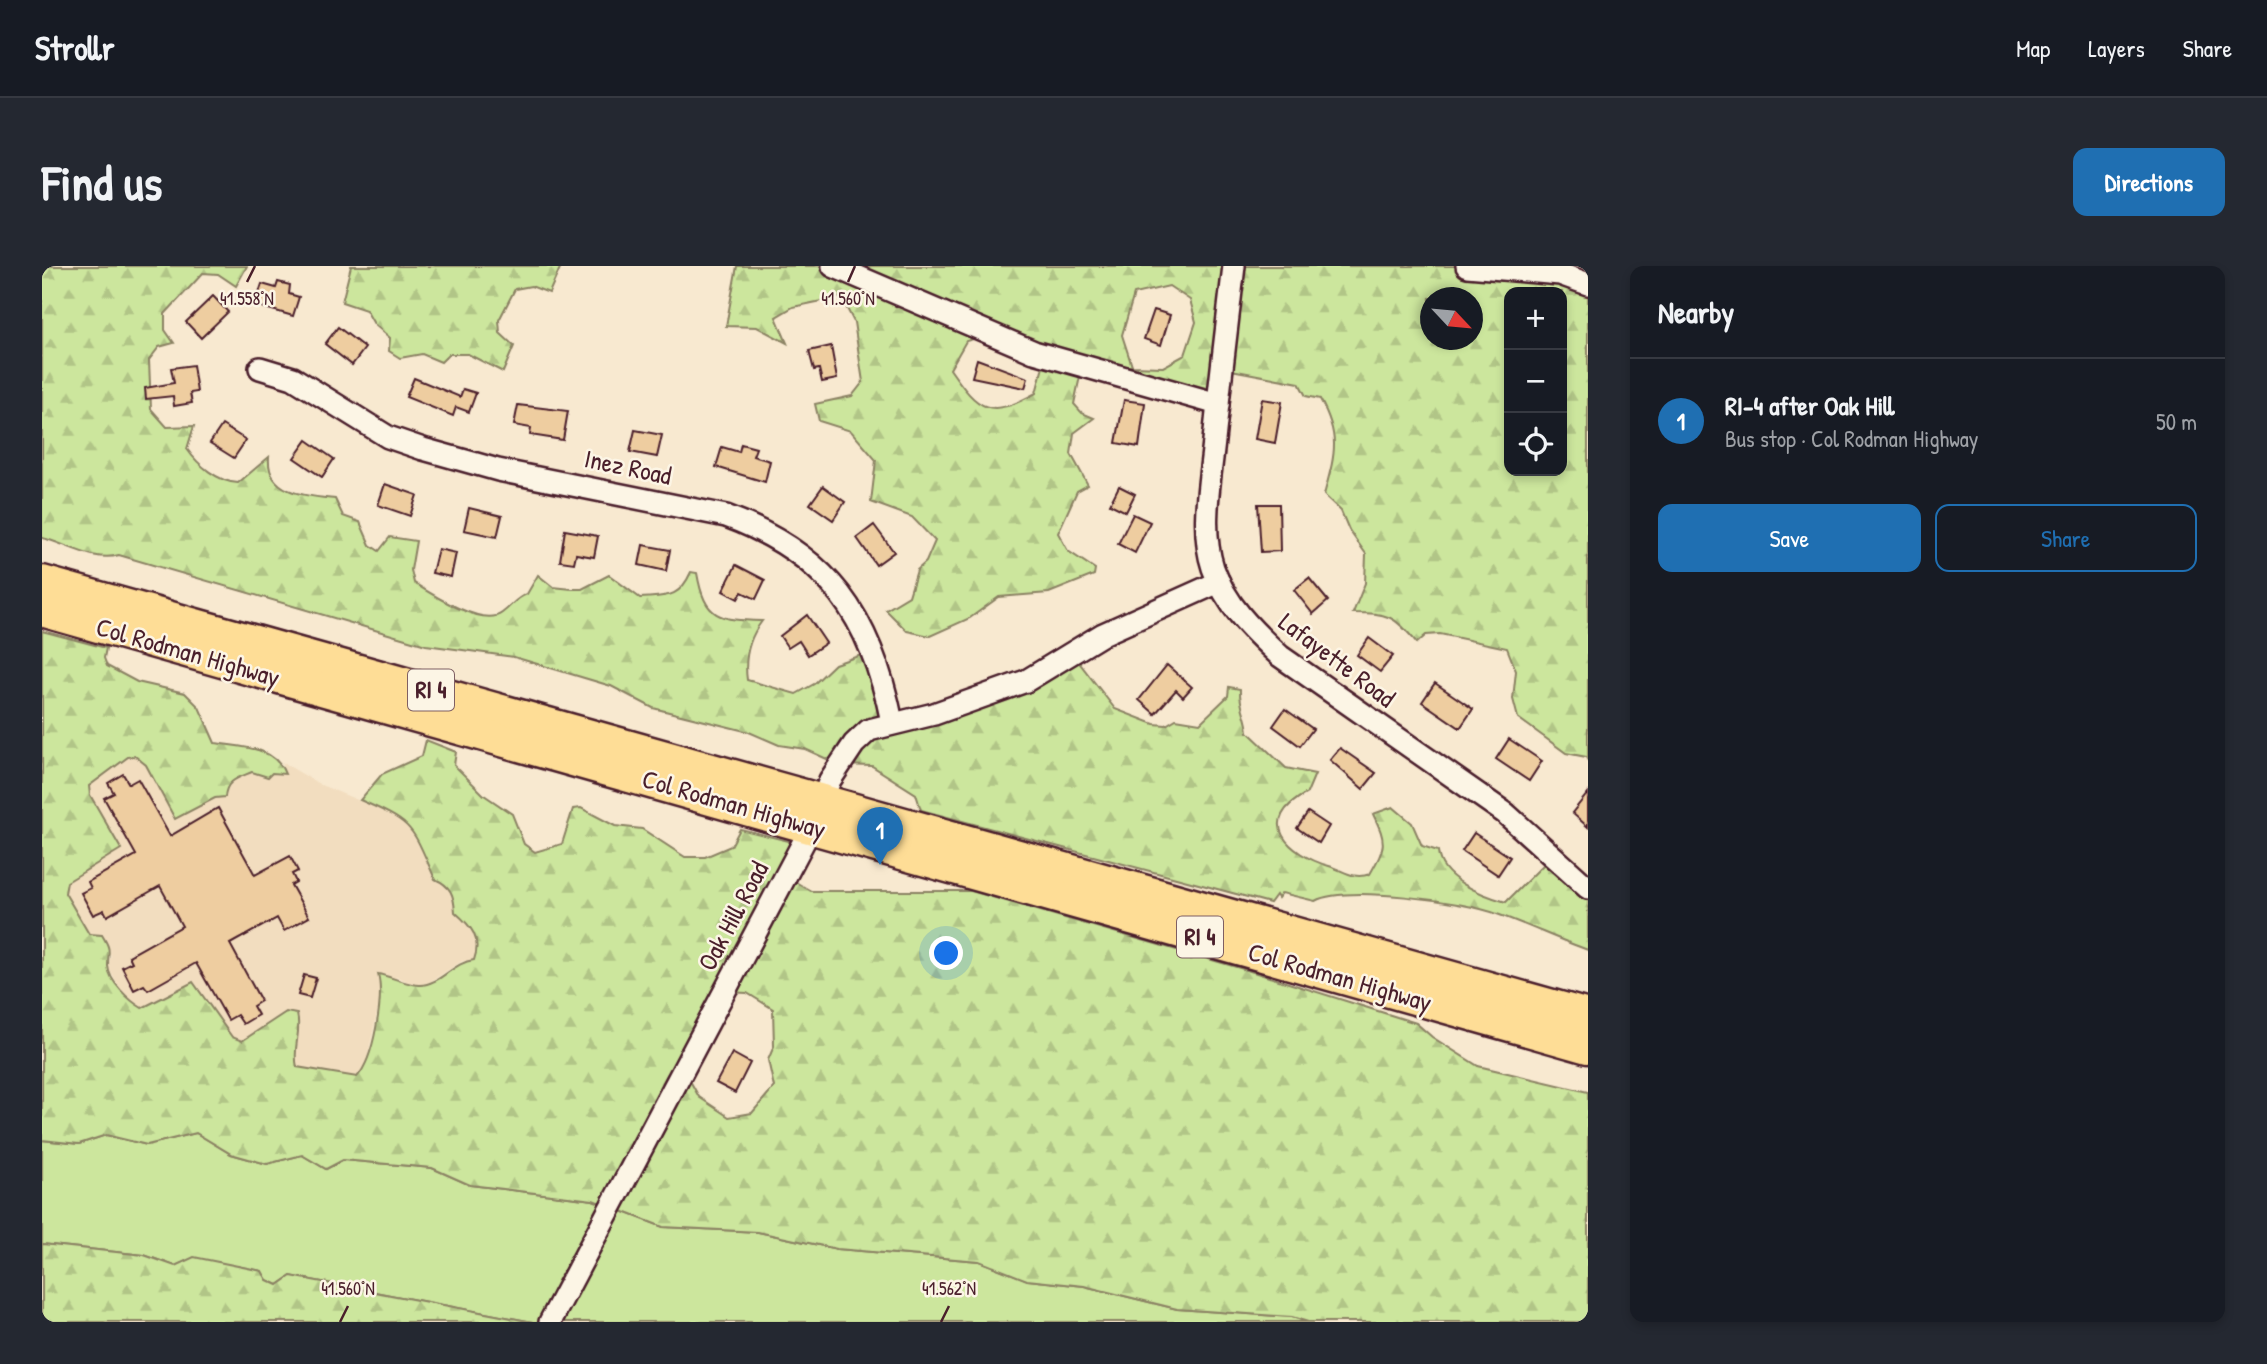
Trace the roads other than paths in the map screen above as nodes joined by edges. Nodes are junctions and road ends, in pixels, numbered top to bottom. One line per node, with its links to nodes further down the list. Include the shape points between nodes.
1 (833, 266): 6 (street, via 1034,352)
2 (1234, 266): 6 (street, Lafayette Road)
3 (1467, 266): 4 (street, via 1560,274)
4 (1588, 284)
5 (260, 368): 10 (street, Inez Road, via 292,378 388,437 423,449 498,470 726,516 755,526 810,560 851,609 878,660)
6 (1218, 404): 8 (street, Lafayette Road, via 1208,544)
7 (42, 582): 11 (highway, Col Rodman Highway / RI 4)
8 (1219, 582): 10 (street, Oak Hill Road, via 1104,634 1026,681 934,714); 12 (street, Lafayette Road, via 1237,614 1280,656 1505,813)
9 (42, 610): 11 (highway, Col Rodman Highway / RI 4)
10 (892, 722): 11 (street, Oak Hill Road, via 861,736 841,761)
11 (816, 813): 13 (highway, Col Rodman Highway / RI 4, via 1191,907); 14 (highway, Col Rodman Highway / RI 4); 15 (street, Oak Hill Road)
12 (1588, 888)
13 (1588, 1016)
14 (1588, 1046)
15 (550, 1322)

